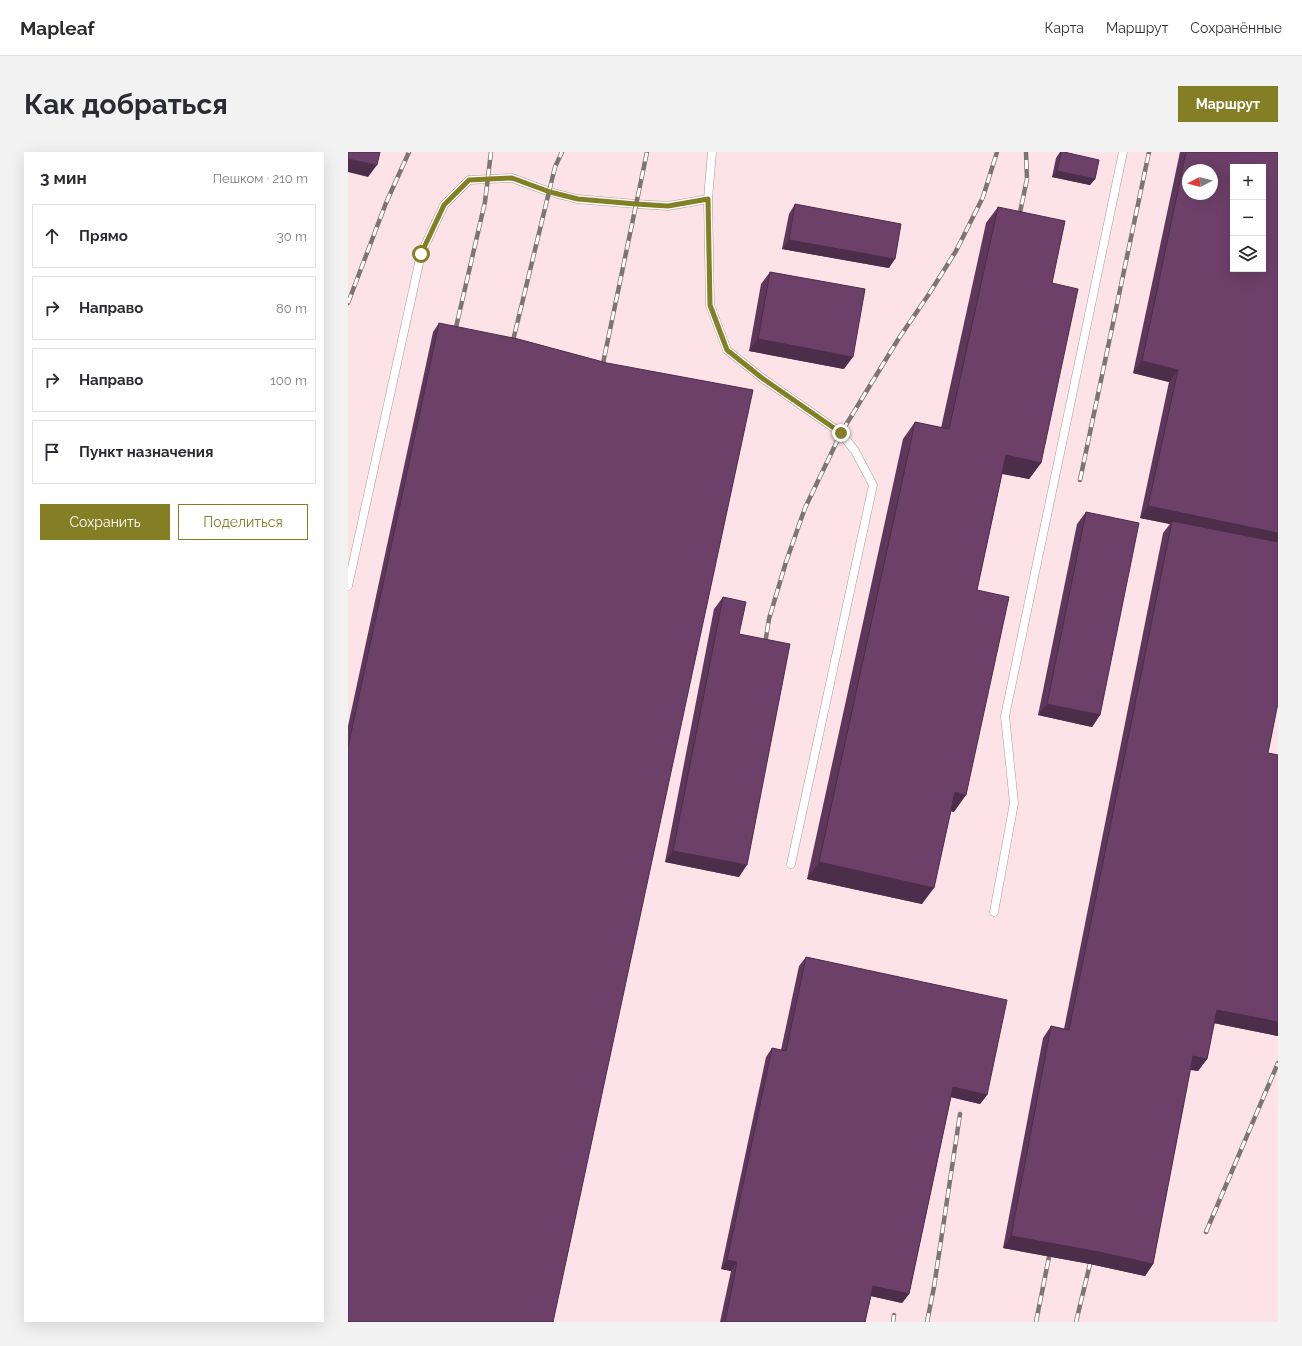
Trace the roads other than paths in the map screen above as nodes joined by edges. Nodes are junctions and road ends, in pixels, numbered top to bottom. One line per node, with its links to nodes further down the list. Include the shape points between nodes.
1 (712, 152): 3 (lane)
2 (1123, 152): 6 (lane, via 1005,716 1014,803)
3 (708, 199): 4 (lane, via 668,206 585,199 550,192 512,178 469,180 444,205 421,254); 5 (lane, via 710,305 727,350 762,378 841,433 855,451 873,485)
4 (348, 586)
5 (791, 864)
6 (994, 912)

